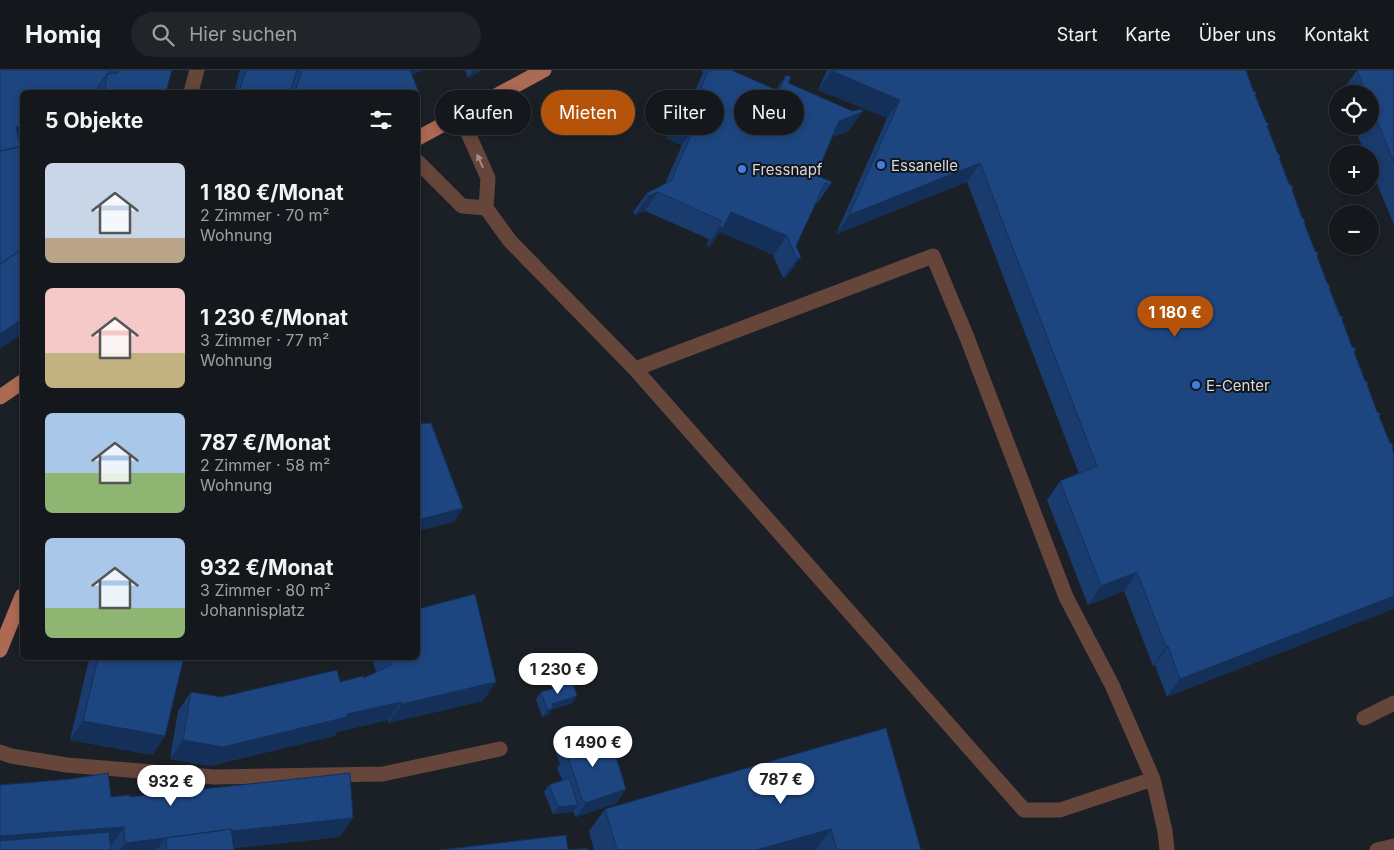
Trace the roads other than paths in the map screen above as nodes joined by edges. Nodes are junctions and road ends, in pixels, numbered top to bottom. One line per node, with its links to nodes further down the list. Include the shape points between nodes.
1 (197, 70): 3 (street)
2 (544, 70): 4 (main road)
3 (192, 90)
4 (507, 90)
5 (435, 129): 7 (main road)
6 (469, 135): 9 (street, one-way to 6, via 488,178)
7 (420, 137)
8 (420, 164): 9 (street, via 462,206)
9 (486, 208): 10 (street, via 510,241)
10 (635, 369): 19 (street, via 1024,810 1060,810); 19 (street, via 932,256 966,334 1066,597 1112,685)
11 (20, 383): 12 (main road)
12 (0, 396)
13 (20, 601): 14 (main road)
14 (0, 650)
15 (1394, 703): 16 (street)
16 (1364, 718)
17 (500, 749): 18 (street, via 384,774 214,777 67,766)
18 (0, 752)
19 (1153, 779): 21 (street)
20 (1394, 846): 22 (street)
21 (1167, 850)
22 (1377, 850)

